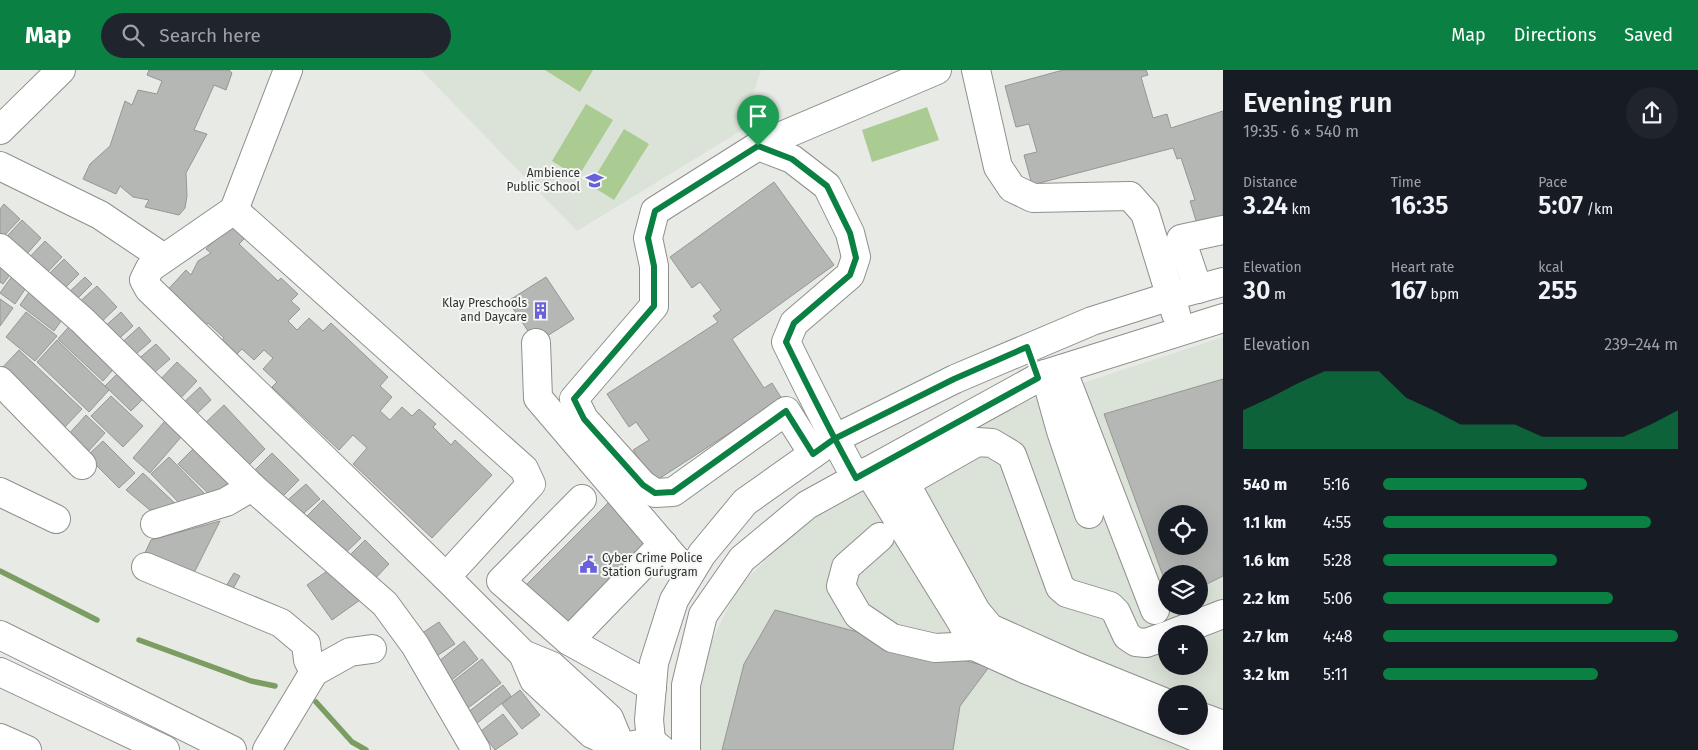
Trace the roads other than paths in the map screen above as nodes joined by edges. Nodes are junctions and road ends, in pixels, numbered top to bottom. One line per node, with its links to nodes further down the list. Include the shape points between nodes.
1 (61, 70): 5 (street)
2 (288, 70): 8 (street)
3 (937, 70): 6 (street)
4 (976, 70): 13 (street, via 998,167 1012,188 1032,198 1130,196 1145,213)
5 (0, 130)
6 (758, 146): 20 (street, via 792,159 827,186 850,233 856,258 850,275 794,323 786,342 820,408); 20 (street, via 655,211 648,238 654,266 654,306 574,399 584,419 643,485 655,493 673,492 786,411)
7 (0, 166): 11 (street, via 100,215)
8 (234, 210): 11 (street); 34 (street, via 524,469 531,484)
9 (1223, 230): 12 (street, via 1181,239)
10 (0, 248): 24 (street, via 83,321)
11 (164, 258): 34 (street, via 150,268 144,280 149,289)
12 (1210, 286): 13 (street)
13 (1171, 296): 15 (street); 17 (street, via 1092,321)
14 (1223, 318): 15 (street)
15 (1181, 332): 18 (street)
16 (536, 343): 31 (street, via 538,398)
17 (1027, 347): 18 (street); 20 (street, via 954,379)
18 (1045, 375): 22 (street); 27 (street); 35 (street)
19 (0, 381): 21 (street)
20 (823, 446): 22 (street); 33 (street, via 745,502)
21 (82, 465)
22 (872, 469): 23 (street); 41 (street); 59 (street, via 807,505 742,559 703,615 686,685)
23 (905, 483): 39 (street, via 977,442 992,443 1012,455 1060,587 1067,593 1110,606 1127,636 1136,642); 46 (street, via 976,611 990,628)
24 (252, 486): 29 (street, via 226,502); 58 (street, via 385,604 415,645)
25 (0, 492): 28 (street)
26 (582, 499): 40 (street, via 501,581)
27 (1082, 517)
28 (56, 519)
29 (155, 524)
30 (880, 537): 41 (street, via 846,567 841,586 858,615 892,638 935,648)
31 (663, 544): 33 (street); 40 (street)
32 (146, 567): 44 (street, via 282,623 306,644)
33 (689, 575): 45 (street, via 674,600 654,663)
34 (446, 577): 53 (street, via 523,654 534,680 592,734 621,747)
35 (1155, 610)
36 (1223, 614): 37 (street)
37 (1194, 625)
38 (0, 635): 56 (street)
39 (1158, 639)
40 (569, 641): 45 (street)
41 (974, 646): 48 (street)
42 (372, 649): 44 (street, via 350,652)
43 (0, 672): 55 (street)
44 (314, 672): 57 (street)
45 (652, 687): 53 (street, via 649,720)
46 (1158, 700)
47 (1208, 719): 49 (street)
48 (1158, 722)
49 (1223, 725)
50 (1190, 735): 52 (street)
51 (0, 738): 54 (street)
52 (1223, 744)
53 (656, 747)
54 (27, 750)
55 (165, 750)
56 (232, 750)
57 (267, 750)
58 (476, 750)
59 (686, 750)

